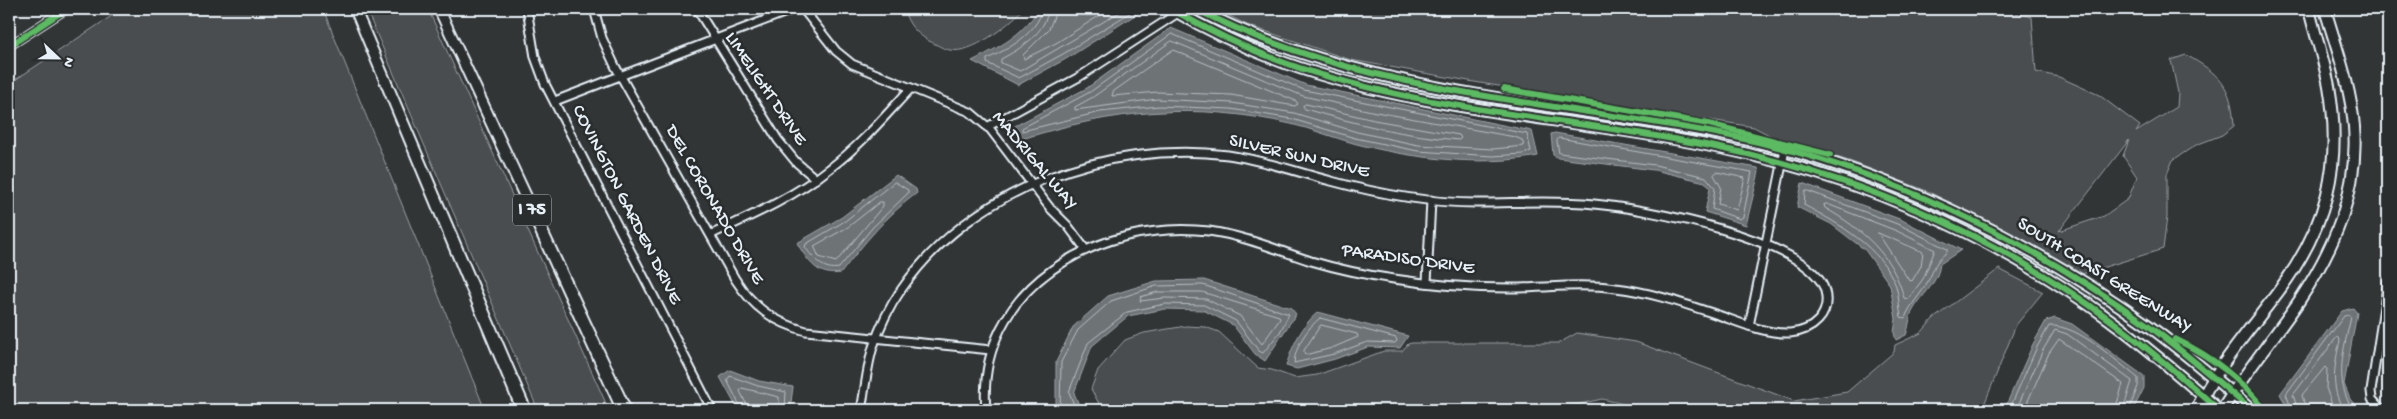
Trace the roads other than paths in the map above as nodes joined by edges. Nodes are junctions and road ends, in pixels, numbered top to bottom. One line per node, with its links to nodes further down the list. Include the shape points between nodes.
1 (66, 9): 14 (street)
2 (356, 9): 35 (highway)
3 (439, 9): 36 (highway, I 75)
4 (528, 9): 17 (street, COVINGTON GARDEN DRIVE, via 535,57 545,84)
5 (594, 9): 15 (street, DEL CORONADO DRIVE, via 603,40)
6 (696, 9): 13 (street, LIMELIGHT DRIVE)
7 (794, 9): 13 (street)
8 (803, 9): 16 (street, MADRIGAL WAY, via 836,52 852,64)
9 (1196, 9): 19 (street, via 1271,44 1343,68 1406,82 1718,133)
10 (2309, 9): 32 (street, via 2335,123 2335,165 2327,206 2290,278)
11 (2324, 9): 33 (street, via 2348,89 2354,129 2354,171 2346,213 2317,275)
12 (1178, 10): 18 (street, via 1078,77); 20 (street, via 1216,34 1268,58 1369,88 1708,145)
13 (713, 39): 15 (street); 21 (street, LIMELIGHT DRIVE, via 786,150 805,172)
14 (9, 46)
15 (619, 75): 17 (street); 24 (street, DEL CORONADO DRIVE)
16 (911, 88): 18 (street, MADRIGAL WAY, via 970,112); 21 (street, via 843,158)
17 (556, 101): 37 (street, COVINGTON GARDEN DRIVE, via 579,153)
18 (987, 127): 22 (street, MADRIGAL WAY)
19 (1785, 150): 20 (street); 32 (street, via 1900,187 2018,242 2125,309)
20 (1783, 162): 25 (street); 34 (street, via 1853,184 1934,217 2018,261 2105,314)
21 (816, 179): 24 (street, via 757,214)
22 (1030, 183): 23 (street, SILVER SUN DRIVE, via 1108,158 1143,153 1194,153 1252,159 1365,190); 26 (street, MADRIGAL WAY); 30 (street, SILVER SUN DRIVE, via 967,221 942,242 902,288)
23 (1431, 200): 25 (street, SILVER SUN DRIVE, via 1492,204 1596,204 1673,217); 28 (street)
24 (712, 234): 30 (street, DEL CORONADO DRIVE, via 739,285 755,306 769,317 806,331)
25 (1766, 245): 29 (street); 29 (street, PARADISO DRIVE, via 1794,256 1818,276 1825,288 1824,313 1818,322 1798,332 1769,331)
26 (1086, 250): 28 (street, PARADISO DRIVE, via 1135,233 1212,231 1251,240 1319,263); 31 (street, PARADISO DRIVE, via 1061,262 1024,292 1000,329)
27 (2388, 281): 43 (street, via 2371,391 2372,399)
28 (1427, 283): 29 (street, PARADISO DRIVE, via 1511,288 1619,288 1664,298)
29 (1749, 326)
30 (877, 337): 31 (street, DEL CORONADO DRIVE); 38 (street, SILVER SUN DRIVE, via 866,371)
31 (991, 350): 39 (street, PARADISO DRIVE, via 983,392)
32 (2212, 377): 33 (street); 34 (street)
33 (2232, 393): 41 (street); 42 (street)
34 (2203, 394): 40 (street); 41 (street)
35 (524, 410)
36 (624, 410)
37 (712, 410)
38 (861, 410)
39 (986, 410)
40 (2196, 410)
41 (2221, 410)
42 (2250, 410)
43 (2382, 410)

